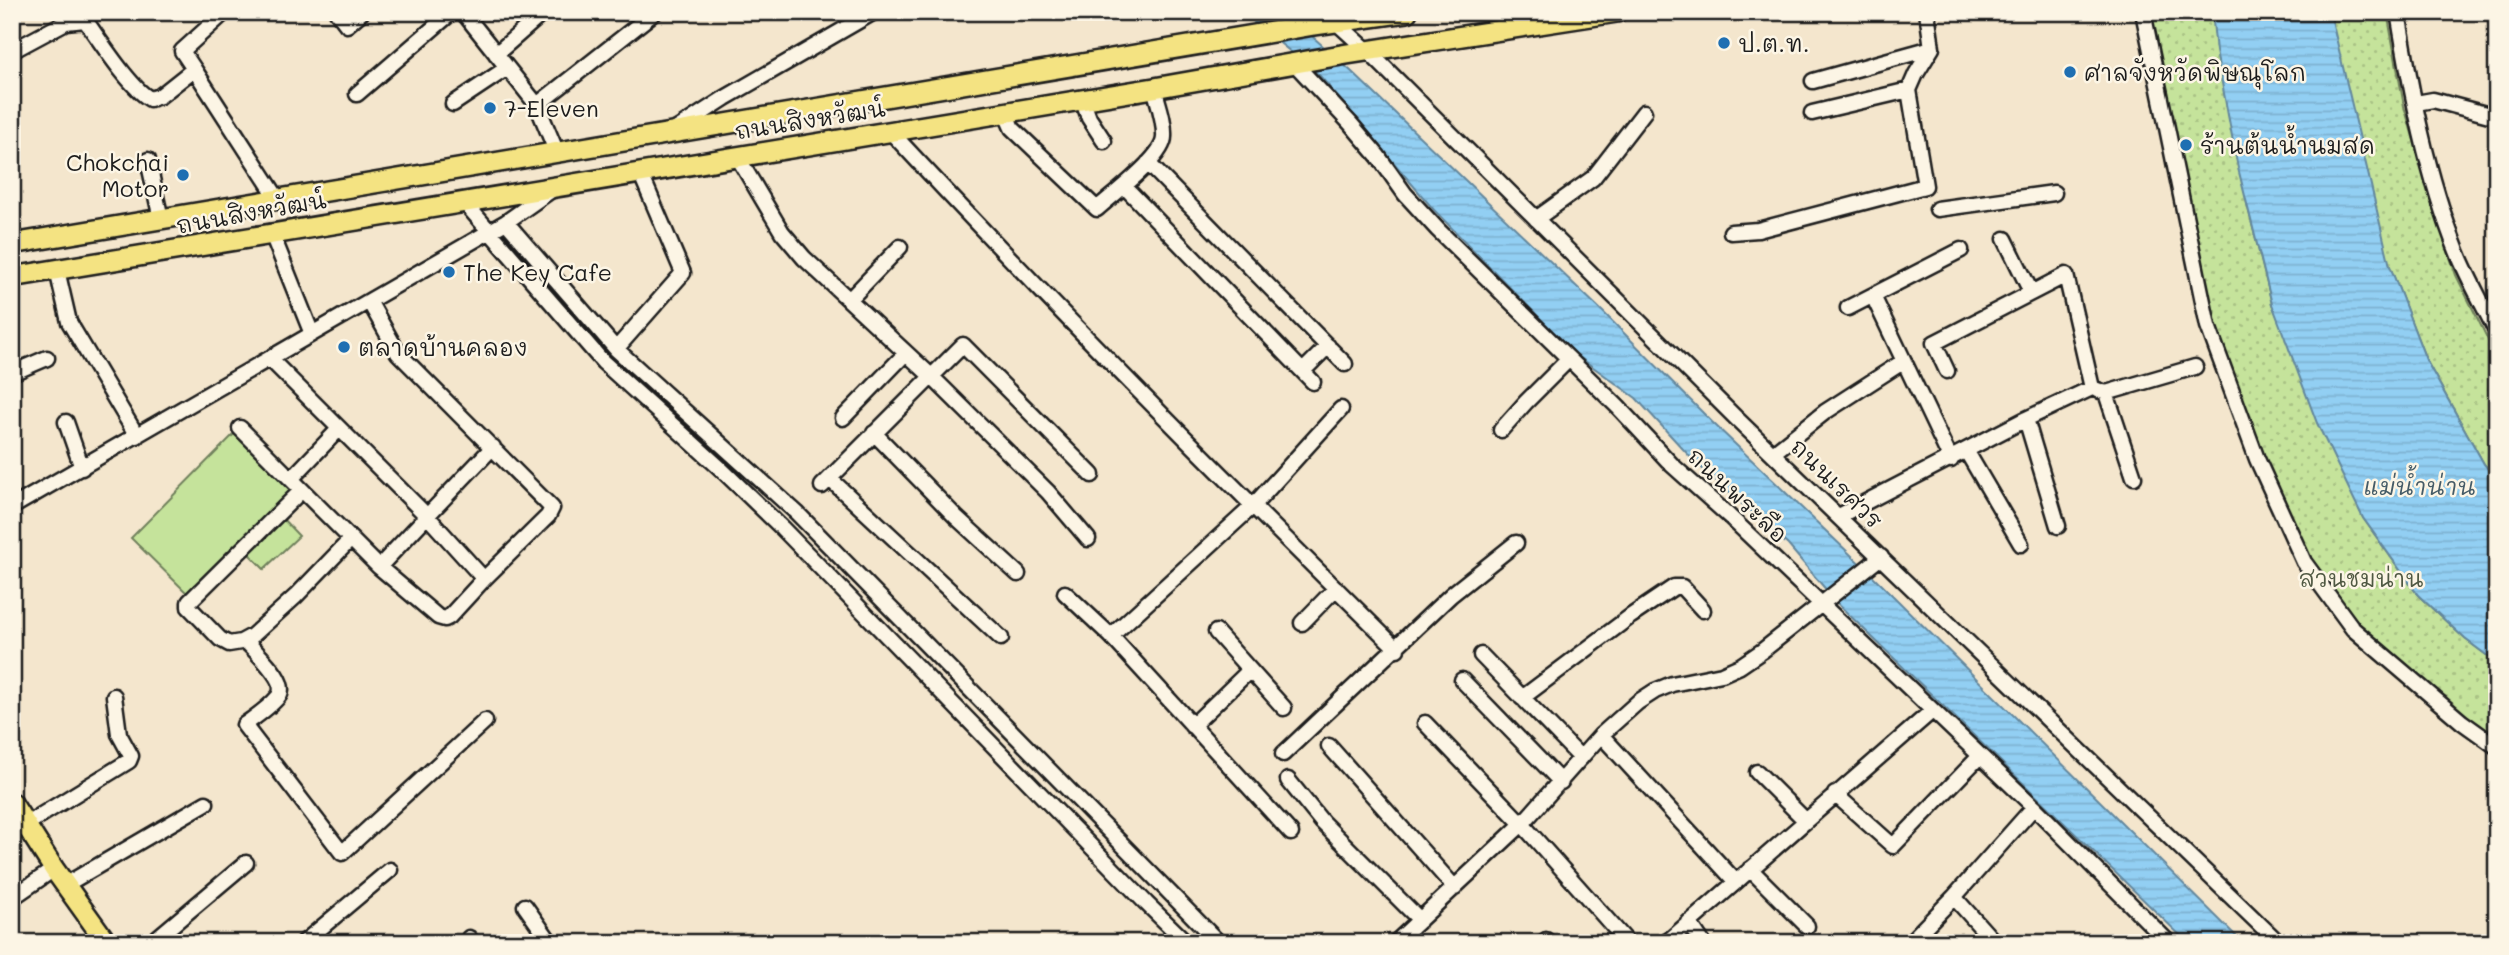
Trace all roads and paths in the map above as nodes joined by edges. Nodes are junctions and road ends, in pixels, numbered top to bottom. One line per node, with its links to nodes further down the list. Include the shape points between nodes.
1 (225, 12): 22 (street, via 182,51)
2 (337, 12): 3 (street, via 347,25)
3 (362, 12)
4 (452, 12): 26 (street)
5 (463, 12): 19 (street)
6 (544, 12): 19 (street)
7 (655, 12): 30 (street)
8 (874, 12): 36 (street)
9 (1406, 12): 15 (main road, ถนนสิงหวัฒน์)
10 (1616, 12): 18 (main road, ถนนสิงหวัฒน์)
11 (1927, 12): 16 (street)
12 (2143, 12): 134 (street, via 2208,326 2257,459 2300,555 2353,629)
13 (2398, 12): 28 (street)
14 (64, 17): 17 (street); 22 (street, via 85,20 150,99)
15 (1325, 20): 18 (street, ถนนเรศวร); 36 (main road, ถนนสิงหวัฒน์, via 1250,37)
16 (1933, 48): 23 (street); 25 (street)
17 (12, 51)
18 (1369, 52): 20 (main road, ถนนสิงหวัฒน์); 50 (street, ถนนเรศวร)
19 (496, 54): 21 (street)
20 (1295, 64): 24 (main road, ถนนสิงหวัฒน์); 73 (street, ถนนพระลือ, via 1438,230)
21 (507, 68): 29 (street); 30 (street)
22 (194, 69): 46 (street)
23 (1813, 81)
24 (1154, 88): 27 (main road, ถนนสิงหวัฒน์); 41 (street, via 1164,139)
25 (1909, 90): 33 (street); 53 (street, via 1925,186 1758,230)
26 (357, 94)
27 (1082, 99): 31 (main road, ถนนสิงหวัฒน์); 37 (street)
28 (2416, 103): 34 (street, via 2433,100); 66 (street, via 2457,253)
29 (453, 104)
30 (537, 105): 38 (street)
31 (1005, 112): 35 (main road, ถนนสิงหวัฒน์); 43 (street, via 1012,128 1097,209)
32 (1644, 112): 50 (street, via 1593,178)
33 (1812, 113)
34 (2497, 117)
35 (890, 131): 39 (main road, ถนนสิงหวัฒน์); 99 (street)
36 (668, 134): 38 (main road, ถนนสิงหวัฒน์)
37 (1104, 141)
38 (557, 153): 46 (main road, ถนนสิงหวัฒน์)
39 (737, 156): 42 (main road, ถนนสิงหวัฒน์); 63 (street, via 782,232)
40 (148, 160): 49 (street)
41 (1148, 163): 43 (street); 68 (street)
42 (640, 172): 44 (main road, ถนนสิงหวัฒน์); 69 (street, via 682,275)
43 (1124, 186): 68 (street, via 1308,376)
44 (554, 188): 47 (main road, ถนนสิงหวัฒน์); 51 (street)
45 (2054, 193): 48 (street)
46 (278, 200): 49 (main road, ถนนสิงหวัฒน์)
47 (464, 202): 52 (street); 54 (main road, ถนนสิงหวัฒน์)
48 (1937, 209)
49 (162, 219): 56 (main road, ถนนสิงหวัฒน์)
50 (1536, 219): 92 (street, ถนนเรศวร)
51 (506, 222): 52 (street); 69 (street)
52 (489, 231): 64 (street); 165 (street, via 603,362 782,528)
53 (1731, 232)
54 (272, 234): 59 (main road, ถนนสิงหวัฒน์); 67 (street)
55 (2005, 239): 61 (street)
56 (12, 244)
57 (900, 247): 63 (street)
58 (1961, 250): 62 (street)
59 (57, 270): 60 (main road, ถนนสิงหวัฒน์); 89 (street, via 69,322)
60 (12, 277)
61 (2031, 292): 77 (street, via 1934,343); 80 (street, via 2066,275)
62 (1873, 296): 65 (street); 74 (street)
63 (849, 300): 70 (street)
64 (369, 301): 67 (street); 90 (street, via 398,353)
65 (1848, 308)
66 (2497, 333)
67 (312, 334): 72 (street)
68 (1328, 346): 75 (street)
69 (616, 349): 166 (street, via 797,513)
70 (906, 353): 79 (street); 82 (street)
71 (47, 358): 78 (street)
72 (270, 359): 86 (street); 89 (street)
73 (1569, 359): 87 (street); 114 (street, ถนนพระลือ, via 1672,465)
74 (1904, 361): 92 (street, via 1825,412); 93 (street)
75 (1345, 363)
76 (2195, 367): 80 (street)
77 (1947, 371)
78 (12, 373)
79 (931, 376): 88 (street); 95 (street, via 963,345); 105 (street, via 1048,492)
80 (2099, 391): 83 (street); 96 (street)
81 (1341, 409): 99 (street)
82 (843, 418)
83 (2026, 419): 91 (street); 103 (street)
84 (66, 422): 94 (street)
85 (240, 428): 97 (street)
86 (339, 429): 97 (street); 101 (street)
87 (1501, 430)
88 (874, 433): 110 (street); 119 (street, via 826,482)
89 (137, 436): 94 (street)
90 (493, 447): 101 (street); 111 (street, via 552,510)
91 (1967, 452): 93 (street); 107 (street)
92 (1773, 453): 102 (street, ถนนเรศวร)
93 (1951, 460): 102 (street)
94 (82, 468): 100 (street)
95 (1092, 475)
96 (2134, 477)
97 (291, 479): 98 (street)
98 (302, 490): 104 (street); 120 (street, via 189,603 226,643)
99 (1252, 506): 112 (street); 118 (street)
100 (12, 507)
101 (427, 516): 109 (street); 111 (street)
102 (1839, 516): 108 (street, ถนนเรศวร)
103 (2058, 526)
104 (351, 539): 109 (street); 120 (street)
105 (1088, 539)
106 (1516, 543): 121 (street, via 1451,595)
107 (2021, 544)
108 (1876, 562): 114 (street); 176 (street, ถนนเรศวร)
109 (379, 567): 111 (street, via 444,619)
110 (1018, 574)
111 (484, 579)
112 (1336, 588): 116 (street); 121 (street)
113 (1065, 593): 118 (street)
114 (1824, 602): 128 (street, ถนนพระลือ); 132 (street, via 1740,666 1655,691)
115 (1703, 610): 126 (street, via 1682,587 1674,587)
116 (1302, 623)
117 (1216, 632): 123 (street)
118 (1111, 636): 131 (street)
119 (1001, 638)
120 (245, 640): 129 (street, via 283,684 283,690 244,725 342,853)
121 (1397, 649): 135 (street)
122 (1481, 655): 126 (street)
123 (1250, 670): 127 (street); 131 (street)
124 (1462, 680): 140 (street)
125 (114, 696): 147 (street, via 117,726 131,756 129,761)
126 (1522, 698): 137 (street)
127 (1283, 708)
128 (1932, 711): 136 (street, ถนนพระลือ); 141 (street)
129 (485, 721)
130 (1425, 723): 146 (street)
131 (1192, 726): 148 (street)
132 (1601, 735): 137 (street); 153 (street)
133 (1329, 746): 154 (street)
134 (2497, 747)
135 (1283, 754)
136 (1979, 757): 141 (street, via 1892,846); 144 (street, ถนนพระลือ)
137 (1581, 758): 140 (street)
138 (1757, 772): 145 (street)
139 (1287, 780): 158 (street, via 1322,822)
140 (1561, 782): 146 (street)
141 (1835, 794): 145 (street)
142 (12, 803): 147 (main road)
143 (206, 803): 152 (street)
144 (2034, 807): 155 (street); 175 (street, ถนนพระลือ)
145 (1805, 821): 150 (street)
146 (1522, 824): 154 (street); 170 (street)
147 (19, 829): 152 (main road)
148 (1291, 833)
149 (246, 863): 162 (street)
150 (1751, 869): 153 (street); 160 (street)
151 (390, 870): 163 (street)
152 (60, 877): 156 (street); 161 (main road)
153 (1736, 882): 159 (street)
154 (1455, 888): 158 (street)
155 (1954, 897): 173 (street); 174 (street)
156 (12, 898)
157 (525, 906): 164 (street)
158 (1420, 920): 167 (street)
159 (1689, 922): 171 (street); 172 (street)
160 (1807, 926)
161 (102, 941)
162 (151, 943)
163 (303, 943)
164 (551, 943)
165 (1187, 943)
166 (1219, 943)
167 (1395, 943)
168 (1543, 943): 169 (street)
169 (1548, 943)
170 (1628, 943)
171 (1666, 943)
172 (1703, 943)
173 (1909, 943)
174 (1995, 943)
175 (2169, 943)
176 (2280, 943)

